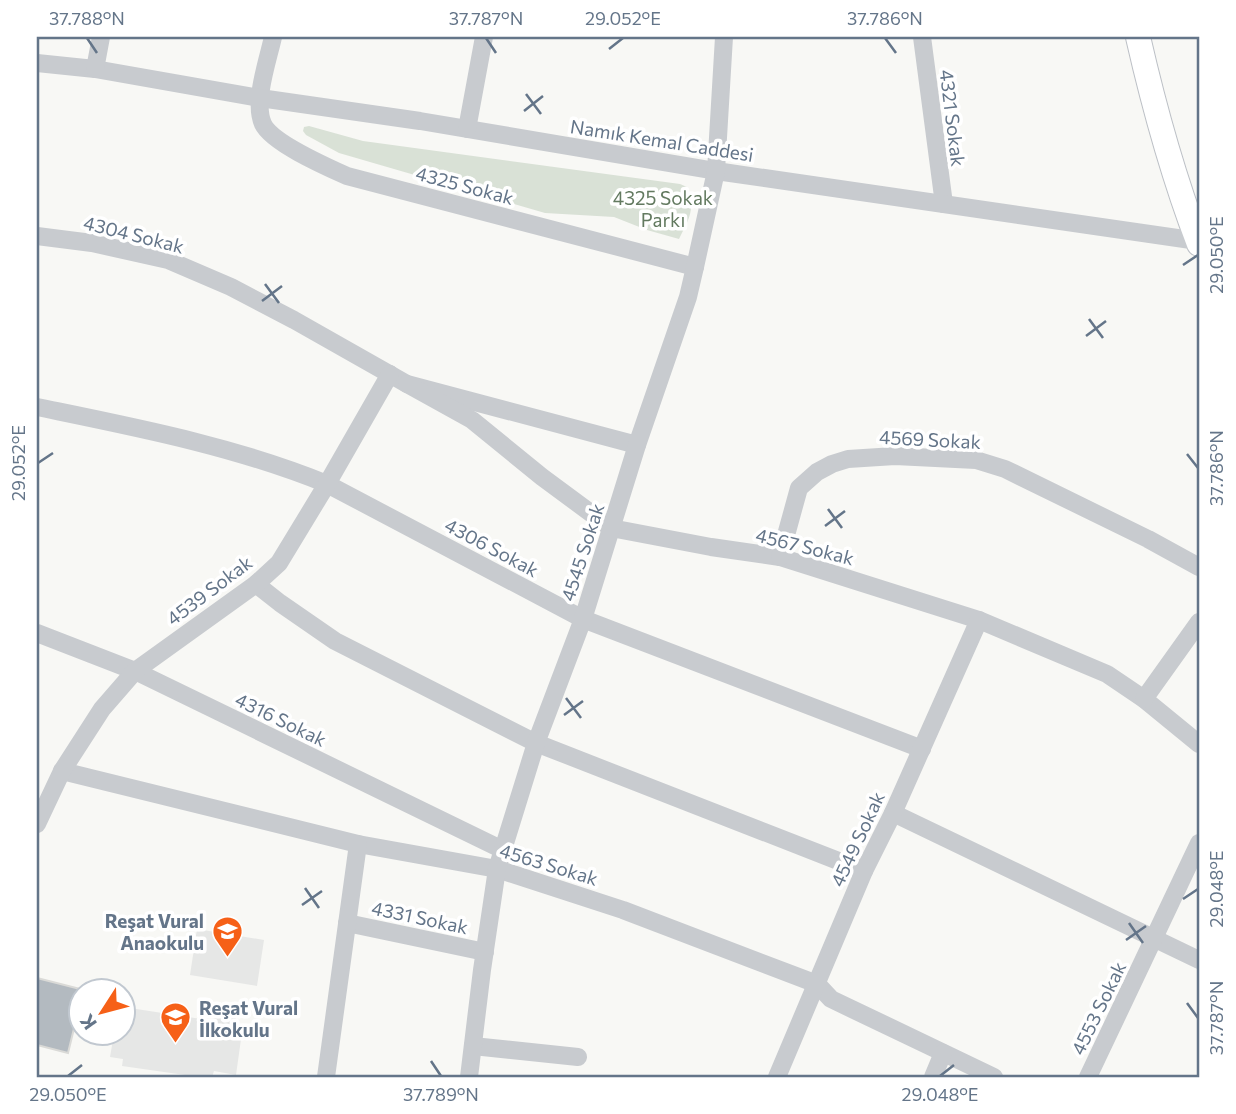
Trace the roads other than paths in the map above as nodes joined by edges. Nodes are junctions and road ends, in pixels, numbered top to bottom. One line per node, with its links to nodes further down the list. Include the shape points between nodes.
1 (100, 37): 8 (street)
2 (274, 37): 9 (street)
3 (484, 37): 10 (street)
4 (724, 37): 11 (street, 4545 Sokak)
5 (922, 37): 12 (street, 4321 Sokak)
6 (1138, 37): 14 (street, via 1166,145)
7 (37, 63): 8 (street, Namık Kemal Caddesi)
8 (95, 69): 9 (street, Namık Kemal Caddesi)
9 (260, 98): 10 (street, Namık Kemal Caddesi); 15 (street, 4325 Sokak, via 261,116 270,132 347,176)
10 (467, 129): 11 (street, Namık Kemal Caddesi)
11 (716, 171): 12 (street, Namık Kemal Caddesi); 15 (street, 4545 Sokak)
12 (944, 204): 14 (street, Namık Kemal Caddesi)
13 (37, 236): 16 (street, 4304 Sokak, via 168,260 231,287)
14 (1199, 242)
15 (695, 267): 19 (street, 4545 Sokak)
16 (390, 374): 17 (street, 4304 Sokak); 20 (street, 4539 Sokak)
17 (407, 384): 19 (street); 21 (street, 4567 Sokak, via 472,420)
18 (37, 407): 20 (street, 4306 Sokak, via 163,433)
19 (637, 445): 21 (street, 4545 Sokak)
20 (327, 484): 24 (street, 4539 Sokak, via 278,563); 25 (street, 4306 Sokak)
21 (611, 528): 22 (street, 4567 Sokak); 25 (street, 4545 Sokak)
22 (780, 557): 23 (street, 4569 Sokak, via 799,488 817,472 848,459 895,456 989,463); 26 (street, 4567 Sokak)
23 (1199, 567)
24 (256, 584): 29 (street, 4539 Sokak); 31 (street, via 335,641)
25 (583, 619): 31 (street, 4545 Sokak); 33 (street, 4306 Sokak)
26 (979, 620): 30 (street, 4567 Sokak, via 1107,674); 33 (street, 4549 Sokak)
27 (1199, 622): 30 (street)
28 (37, 633): 29 (street, 4316 Sokak)
29 (135, 671): 34 (street, 4539 Sokak, via 102,709); 39 (street, 4316 Sokak)
30 (1144, 699): 32 (street, 4567 Sokak)
31 (537, 743): 39 (street, 4545 Sokak); 41 (street)
32 (1199, 744)
33 (922, 749): 35 (street, 4549 Sokak)
34 (62, 771): 36 (street, 4539 Sokak); 38 (street, 4563 Sokak)
35 (893, 813): 41 (street, 4549 Sokak); 43 (street)
36 (37, 824)
37 (1199, 843): 43 (street, 4553 Sokak)
38 (358, 844): 40 (street, 4563 Sokak); 42 (street)
39 (503, 850): 40 (street, 4545 Sokak)
40 (497, 869): 44 (street, 4545 Sokak); 46 (street, 4563 Sokak, via 623,909)
41 (864, 871): 46 (street, 4549 Sokak)
42 (346, 923): 44 (street, 4331 Sokak); 50 (street)
43 (1155, 938): 45 (street); 55 (street, 4553 Sokak)
44 (485, 952): 47 (street, 4545 Sokak)
45 (1199, 960)
46 (817, 984): 48 (street, 4563 Sokak, via 831,999); 52 (street, 4549 Sokak)
47 (473, 1046): 49 (street); 51 (street, 4545 Sokak)
48 (943, 1053): 53 (street); 54 (street, 4563 Sokak)
49 (578, 1057)
50 (326, 1077)
51 (469, 1077)
52 (777, 1077)
53 (933, 1077)
54 (995, 1077)
55 (1088, 1077)

